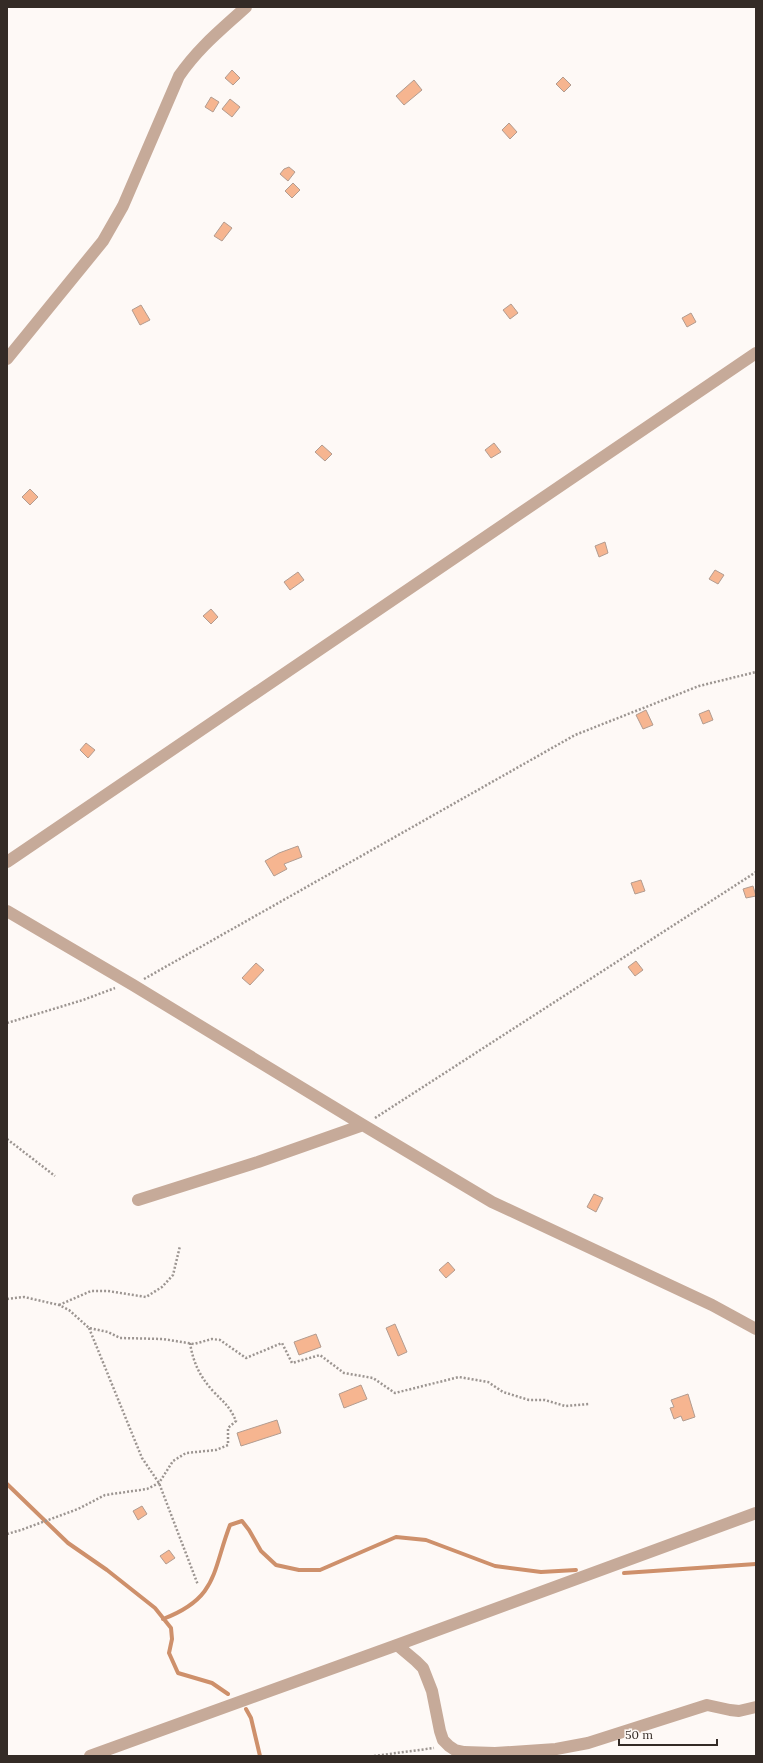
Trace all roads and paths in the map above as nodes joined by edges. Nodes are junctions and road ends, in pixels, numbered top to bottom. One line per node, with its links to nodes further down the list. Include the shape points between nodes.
1 (246, 7): 3 (street, via 193,56 179,76 123,206 102,241)
2 (756, 352): 5 (street)
3 (7, 359)
4 (756, 672): 8 (path, via 699,686 575,735)
5 (7, 862)
6 (756, 872): 10 (path)
7 (7, 911): 8 (street)
8 (134, 985): 9 (path, via 114,988); 10 (street)
9 (7, 1023)
10 (363, 1125): 13 (street); 18 (street, via 492,1202 712,1305)
11 (7, 1139): 12 (path)
12 (55, 1176)
13 (138, 1200)
14 (180, 1246): 16 (path, via 173,1275 162,1287 146,1297 91,1291)
15 (7, 1299): 16 (path, via 24,1297)
16 (59, 1306): 17 (path, via 69,1310)
17 (89, 1328): 19 (path, via 108,1332 120,1338 163,1339); 21 (path, via 142,1458)
18 (756, 1329)
19 (190, 1343): 20 (path, via 220,1340 246,1358 282,1343 292,1363 320,1355 344,1373 373,1378 395,1393 459,1377 488,1382 503,1392 529,1400 545,1400 565,1406); 21 (path, via 196,1368 212,1391 231,1408 236,1421 228,1428 228,1445 216,1450 186,1453 173,1462)
20 (589, 1404)
21 (159, 1483): 23 (path, via 147,1489 105,1495 78,1509); 24 (path)
22 (756, 1513): 25 (street)
23 (7, 1534)
24 (198, 1585)
25 (397, 1645): 27 (street, via 416,1661 429,1680 440,1731 443,1740); 28 (street)
26 (756, 1706): 27 (street, via 739,1711 707,1705 570,1747 495,1753 464,1752)
27 (449, 1746): 29 (path)
28 (90, 1756)
29 (374, 1756)

